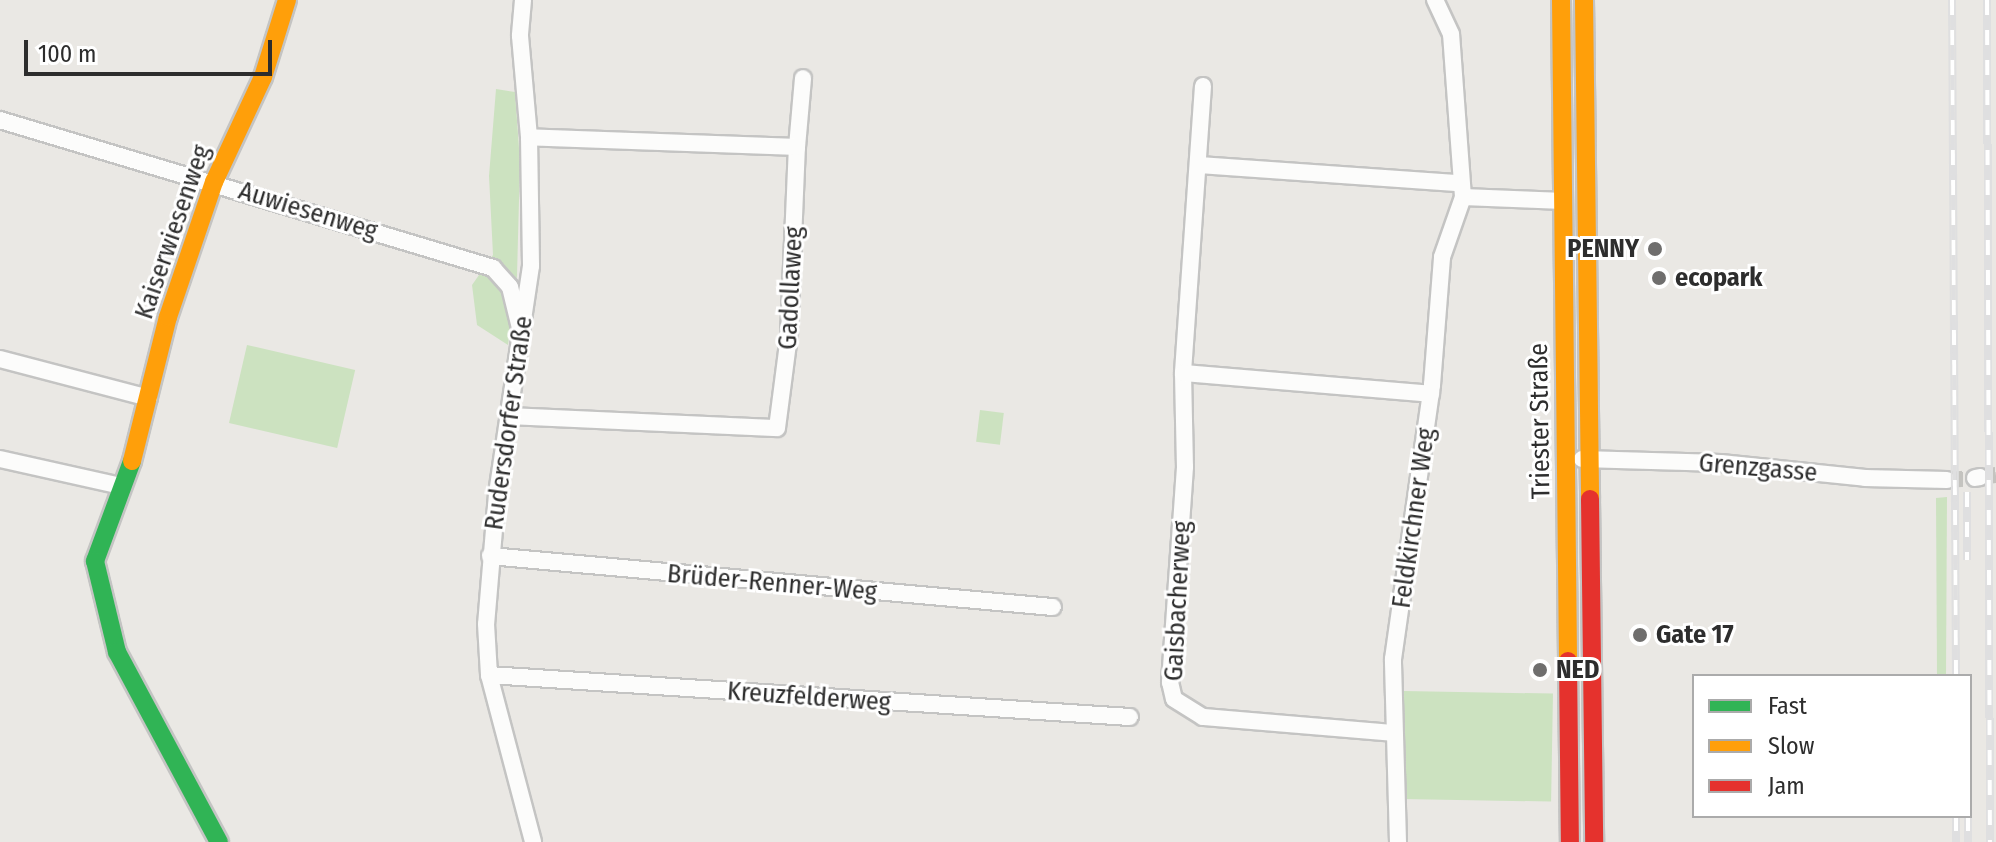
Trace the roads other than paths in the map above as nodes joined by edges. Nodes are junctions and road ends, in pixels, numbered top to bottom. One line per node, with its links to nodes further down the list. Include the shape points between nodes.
1 (287, 0): 12 (main road, Kaiserwiesenweg, via 263,77)
2 (523, 0): 9 (street, Rudersdorfer Straße, via 521,64)
3 (1435, 0): 13 (street, Feldkirchner Weg, via 1451,34)
4 (1561, 0): 14 (main road, Triester Straße)
5 (1584, 0): 22 (main road, Triester Straße)
6 (803, 78): 10 (street)
7 (1203, 86): 11 (street, Gaisbacherweg)
8 (0, 120): 12 (street, Auwiesenweg)
9 (529, 137): 10 (street); 15 (street, Rudersdorfer Straße, via 531,266)
10 (797, 147): 20 (street, Gadollaweg, via 780,427)
11 (1199, 165): 13 (street); 17 (street, Gaisbacherweg)
12 (214, 182): 15 (street, Auwiesenweg, via 493,268 510,287); 19 (main road, Kaiserwiesenweg, via 168,317)
13 (1461, 190): 14 (street); 18 (street, Feldkirchner Weg, via 1442,257)
14 (1564, 201): 22 (main road, Triester Straße)
15 (524, 340): 20 (street, Rudersdorfer Straße)
16 (0, 359): 19 (street)
17 (1183, 373): 18 (street); 29 (street, Gaisbacherweg, via 1185,467 1170,682 1174,699 1203,717)
18 (1431, 394): 29 (street, Feldkirchner Weg, via 1393,659)
19 (149, 398): 24 (main road, Kaiserwiesenweg)
20 (511, 416): 25 (street, Rudersdorfer Straße)
21 (0, 459): 24 (street)
22 (1578, 460): 23 (street, Grenzgasse); 33 (main road, Triester Straße); 34 (main road, Triester Straße)
23 (1947, 480)
24 (121, 486): 30 (main road, Kaiserwiesenweg, via 95,561 117,652)
25 (490, 556): 26 (street, Brüder-Renner-Weg); 27 (street, Rudersdorfer Straße)
26 (1053, 607)
27 (489, 675): 28 (street, Kreuzfelderweg); 31 (street, Rudersdorfer Straße)
28 (1130, 717)
29 (1393, 733): 32 (street, Feldkirchner Weg)
30 (219, 842)
31 (533, 842)
32 (1398, 842)
33 (1570, 842)
34 (1594, 842)

